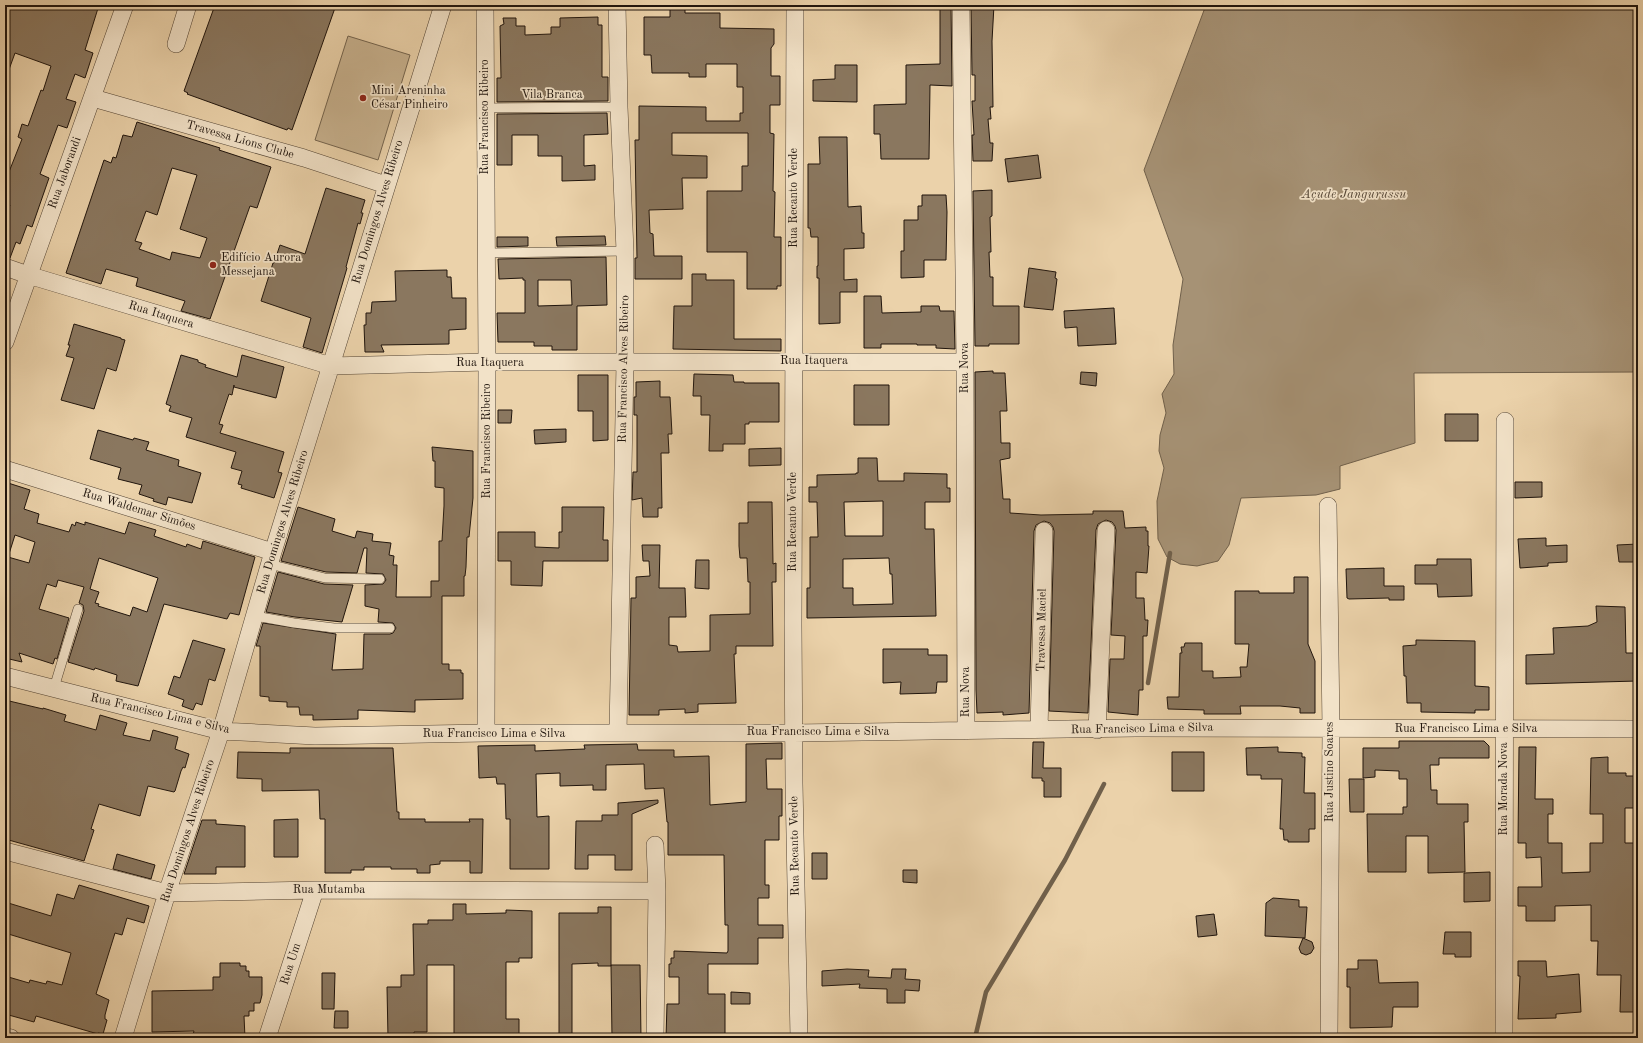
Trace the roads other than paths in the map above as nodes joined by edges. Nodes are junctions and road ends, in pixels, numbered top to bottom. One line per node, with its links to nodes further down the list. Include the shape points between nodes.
1 (125, 5): 9 (street, Rua Jaborandi)
2 (188, 5): 8 (street)
3 (443, 5): 12 (street, Rua Domingos Alves Ribeiro)
4 (485, 5): 11 (street, Rua Francisco Ribeiro)
5 (617, 5): 10 (street, Rua Francisco Alves Ribeiro)
6 (795, 5): 18 (street, Rua Recanto Verde)
7 (961, 5): 20 (street, Rua Nova)
8 (176, 44)
9 (93, 98): 12 (street, Travessa Lions Clube, via 304,158); 16 (street, Rua Jaborandi)
10 (619, 107): 11 (lane, Vila Branca); 13 (street, Rua Francisco Alves Ribeiro)
11 (485, 108): 14 (street, Rua Francisco Ribeiro)
12 (386, 185): 22 (street, Rua Domingos Alves Ribeiro)
13 (625, 250): 14 (lane); 21 (street, Rua Francisco Alves Ribeiro)
14 (486, 253): 19 (street, Rua Francisco Ribeiro)
15 (5, 267): 16 (street, Rua Itaquera)
16 (28, 275): 17 (street, Rua Jaborandi); 22 (street, Rua Itaquera)
17 (5, 342)
18 (793, 361): 20 (street, Rua Itaquera); 21 (street, Rua Itaquera); 44 (street, Rua Recanto Verde)
19 (487, 362): 21 (street, Rua Itaquera); 22 (street, Rua Itaquera); 42 (street, Rua Francisco Ribeiro)
20 (965, 362): 41 (street, Rua Nova)
21 (625, 363): 43 (street, Rua Francisco Alves Ribeiro)
22 (331, 366): 28 (street, Rua Domingos Alves Ribeiro)
23 (1505, 421): 36 (street, Rua Morada Nova)
24 (5, 469): 28 (street, Rua Waldemar Simões)
25 (1328, 506): 35 (street, Rua Justino Soares)
26 (1106, 530): 39 (street)
27 (1044, 531): 38 (street, Travessa Maciel)
28 (271, 558): 29 (lane, via 325,578); 31 (street, Rua Domingos Alves Ribeiro)
29 (380, 580)
30 (78, 609): 34 (lane)
31 (254, 616): 32 (lane, via 334,628); 40 (street, Rua Domingos Alves Ribeiro)
32 (390, 628)
33 (5, 676): 34 (street, Rua Francisco Lima e Silva)
34 (54, 688): 40 (street, Rua Francisco Lima e Silva)
35 (1331, 728): 36 (street, Rua Francisco Lima e Silva); 39 (street, Rua Francisco Lima e Silva); 56 (street, Rua Justino Soares)
36 (1504, 728): 37 (street, Rua Francisco Lima e Silva); 57 (street, Rua Morada Nova)
37 (1638, 729)
38 (1039, 730): 39 (street, Rua Francisco Lima e Silva); 41 (street, Rua Francisco Lima e Silva)
39 (1097, 730)
40 (221, 731): 42 (street, Rua Francisco Lima e Silva, via 314,736); 49 (street, Rua Domingos Alves Ribeiro)
41 (966, 731): 44 (street, Rua Francisco Lima e Silva)
42 (486, 733): 43 (street, Rua Francisco Lima e Silva)
43 (618, 733): 44 (street, Rua Francisco Lima e Silva)
44 (794, 733): 55 (street, Rua Recanto Verde)
45 (655, 846): 48 (street)
46 (5, 851): 49 (street, Rua Mutamba)
47 (315, 890): 48 (street, Rua Mutamba); 49 (street, Rua Mutamba); 53 (street, Rua Um)
48 (657, 891): 54 (street)
49 (167, 893): 52 (street, Rua Domingos Alves Ribeiro)
50 (5, 1036): 51 (street)
51 (11, 1038)
52 (123, 1038)
53 (267, 1038)
54 (655, 1038)
55 (799, 1038)
56 (1329, 1038)
57 (1504, 1038)

